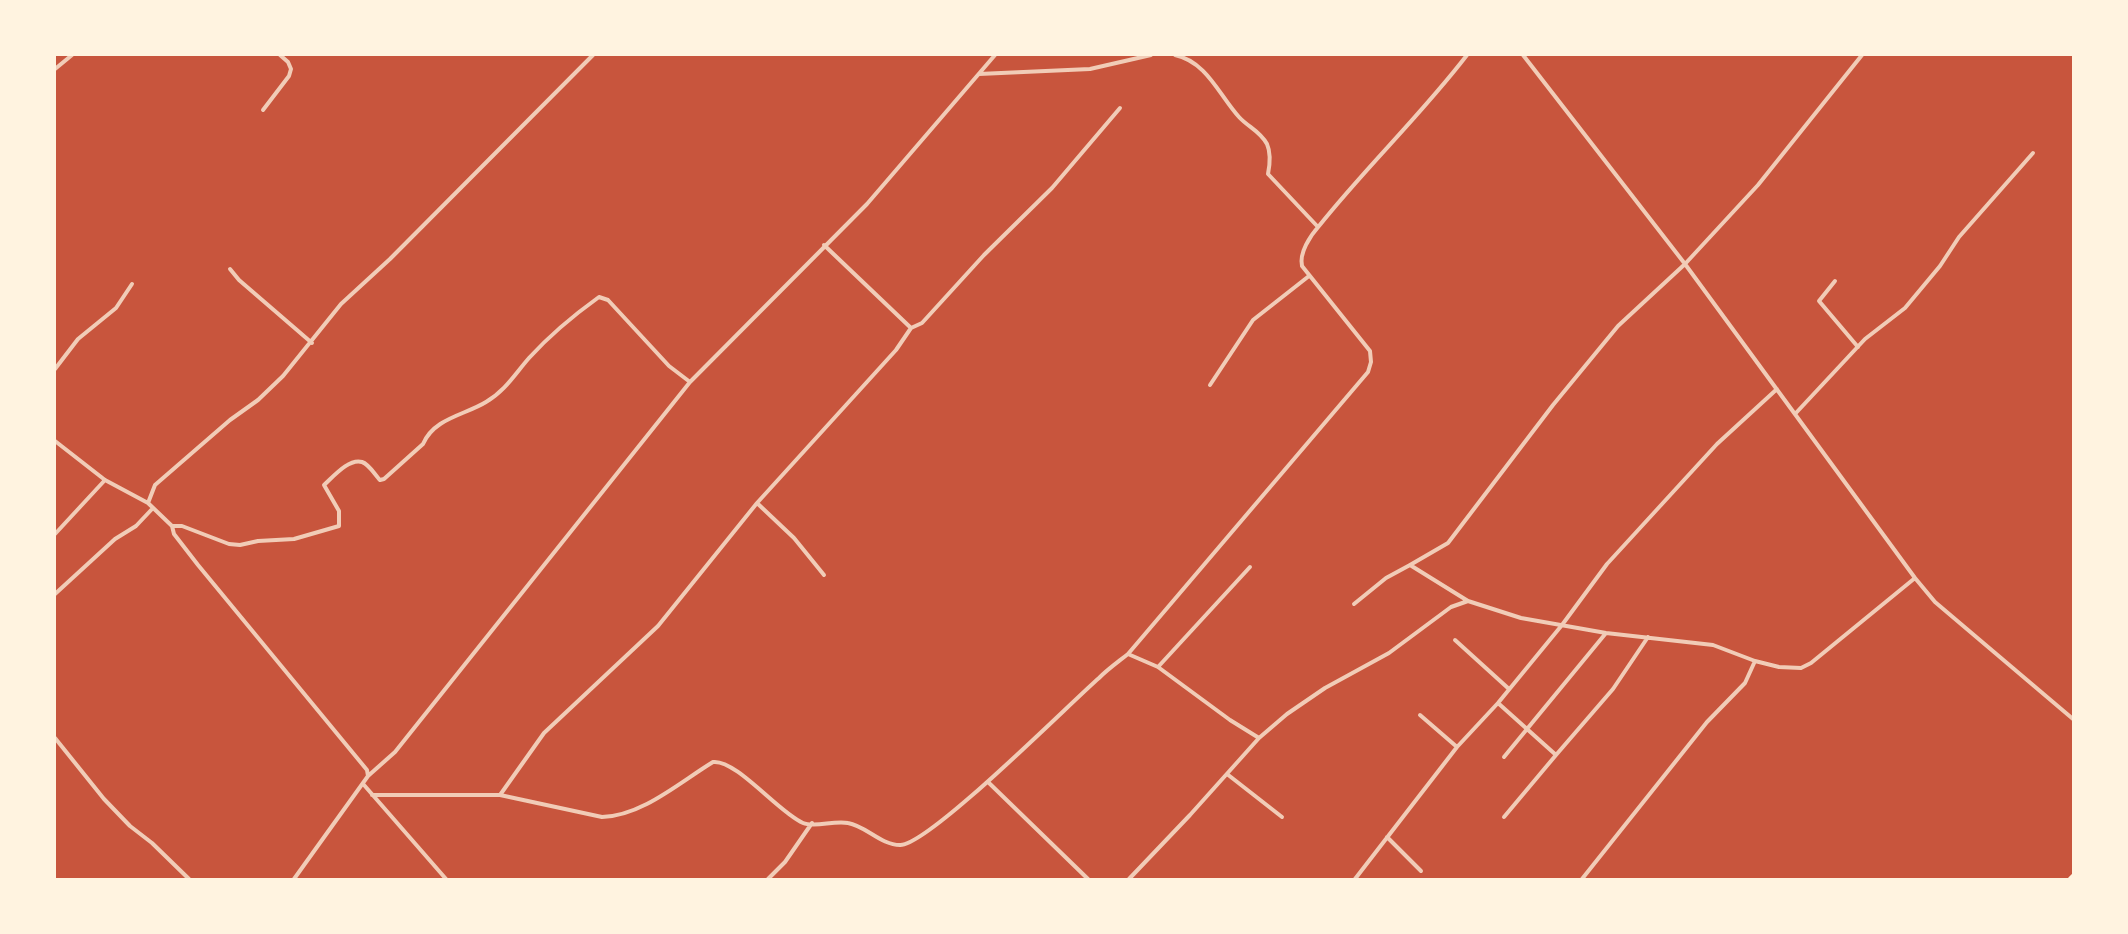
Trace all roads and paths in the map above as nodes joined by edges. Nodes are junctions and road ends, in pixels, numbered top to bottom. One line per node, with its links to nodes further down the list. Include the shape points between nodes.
1 (72, 55): 10 (street)
2 (280, 55): 13 (street, via 292,69)
3 (593, 55): 23 (street, via 341,304)
4 (995, 55): 11 (street)
5 (1151, 55): 11 (street, via 1090,69)
6 (1175, 55): 15 (street, via 1202,68 1240,119 1259,132 1268,145 1268,174)
7 (1467, 55): 15 (street, via 1439,92)
8 (1523, 55): 17 (street)
9 (1862, 55): 17 (street, via 1758,185)
10 (55, 69)
11 (979, 74): 16 (street, via 867,204)
12 (1120, 108): 22 (street, via 1052,188 922,322)
13 (263, 110)
14 (2033, 153): 24 (street, via 1959,236 1940,266 1905,308)
15 (1318, 227): 19 (street, via 1300,258)
16 (824, 245): 22 (street); 26 (street)
17 (1685, 264): 28 (street); 37 (street, via 1618,326 1448,543)
18 (230, 269): 23 (street)
19 (1309, 276): 27 (street, via 1253,320); 48 (street, via 1370,351 1368,372)
20 (1835, 281): 24 (street, via 1819,301)
21 (132, 284): 25 (street, via 116,308 78,339)
22 (911, 328): 33 (street, via 896,350)
23 (312, 343): 32 (street, via 258,400 155,485)
24 (1858, 347): 29 (street)
25 (55, 369)
26 (690, 382): 35 (street, via 669,366 608,300 599,298 576,313 529,358 509,384 485,402 446,420 384,479 380,480 360,462 348,465 324,485 339,511 339,526 294,539 240,545 182,526); 62 (street, via 395,752)
27 (1210, 385)
28 (1777, 389): 29 (street); 44 (street, via 1717,444 1652,513 1607,564)
29 (1795, 414): 40 (street)
30 (55, 441): 31 (street)
31 (105, 480): 32 (street); 36 (street)
32 (148, 503): 34 (street)
33 (757, 503): 39 (street, via 794,538); 66 (street, via 658,626 544,733)
34 (153, 508): 35 (street); 41 (street)
35 (172, 526): 62 (street, via 174,534 192,557 367,770)
36 (55, 534)
37 (1410, 565): 42 (street); 43 (street, via 1386,578)
38 (1250, 567): 50 (street)
39 (824, 576)
40 (1915, 578): 49 (street, via 1811,663 1801,668); 54 (street, via 1935,602)
41 (55, 594)
42 (1468, 601): 44 (street, via 1521,618); 57 (street, via 1451,607 1389,653 1325,688)
43 (1354, 604)
44 (1562, 625): 45 (street); 51 (street)
45 (1606, 633): 46 (street); 55 (street)
46 (1648, 638): 49 (street, via 1713,645); 59 (street, via 1613,689)
47 (1455, 640): 51 (street)
48 (1128, 654): 50 (street); 63 (street, via 1099,677)
49 (1755, 661): 79 (street, via 1745,683 1707,722)
50 (1158, 667): 57 (street)
51 (1509, 690): 52 (street)
52 (1498, 703): 55 (street); 58 (street)
53 (1420, 715): 58 (street)
54 (2073, 718)
55 (1528, 730): 59 (street); 60 (street)
56 (55, 738): 72 (street, via 104,799)
57 (1259, 738): 61 (street)
58 (1457, 747): 70 (street)
59 (1556, 754): 68 (street)
60 (1504, 757)
61 (1227, 774): 67 (street); 77 (street)
62 (368, 776): 64 (street)
63 (988, 782): 69 (street, via 921,837 902,846 845,822); 76 (street)
64 (364, 785): 65 (street); 73 (street)
65 (372, 795): 66 (street); 74 (street)
66 (500, 795): 69 (street, via 602,817 618,816 634,811 720,761 793,817 805,824)
67 (1282, 817)
68 (1504, 817)
69 (812, 823): 75 (street)
70 (1387, 837): 71 (street); 78 (street)
71 (1421, 871)
72 (189, 879)
73 (294, 879)
74 (446, 879)
75 (768, 879)
76 (1088, 879)
77 (1129, 879)
78 (1355, 879)
79 (1582, 879)

